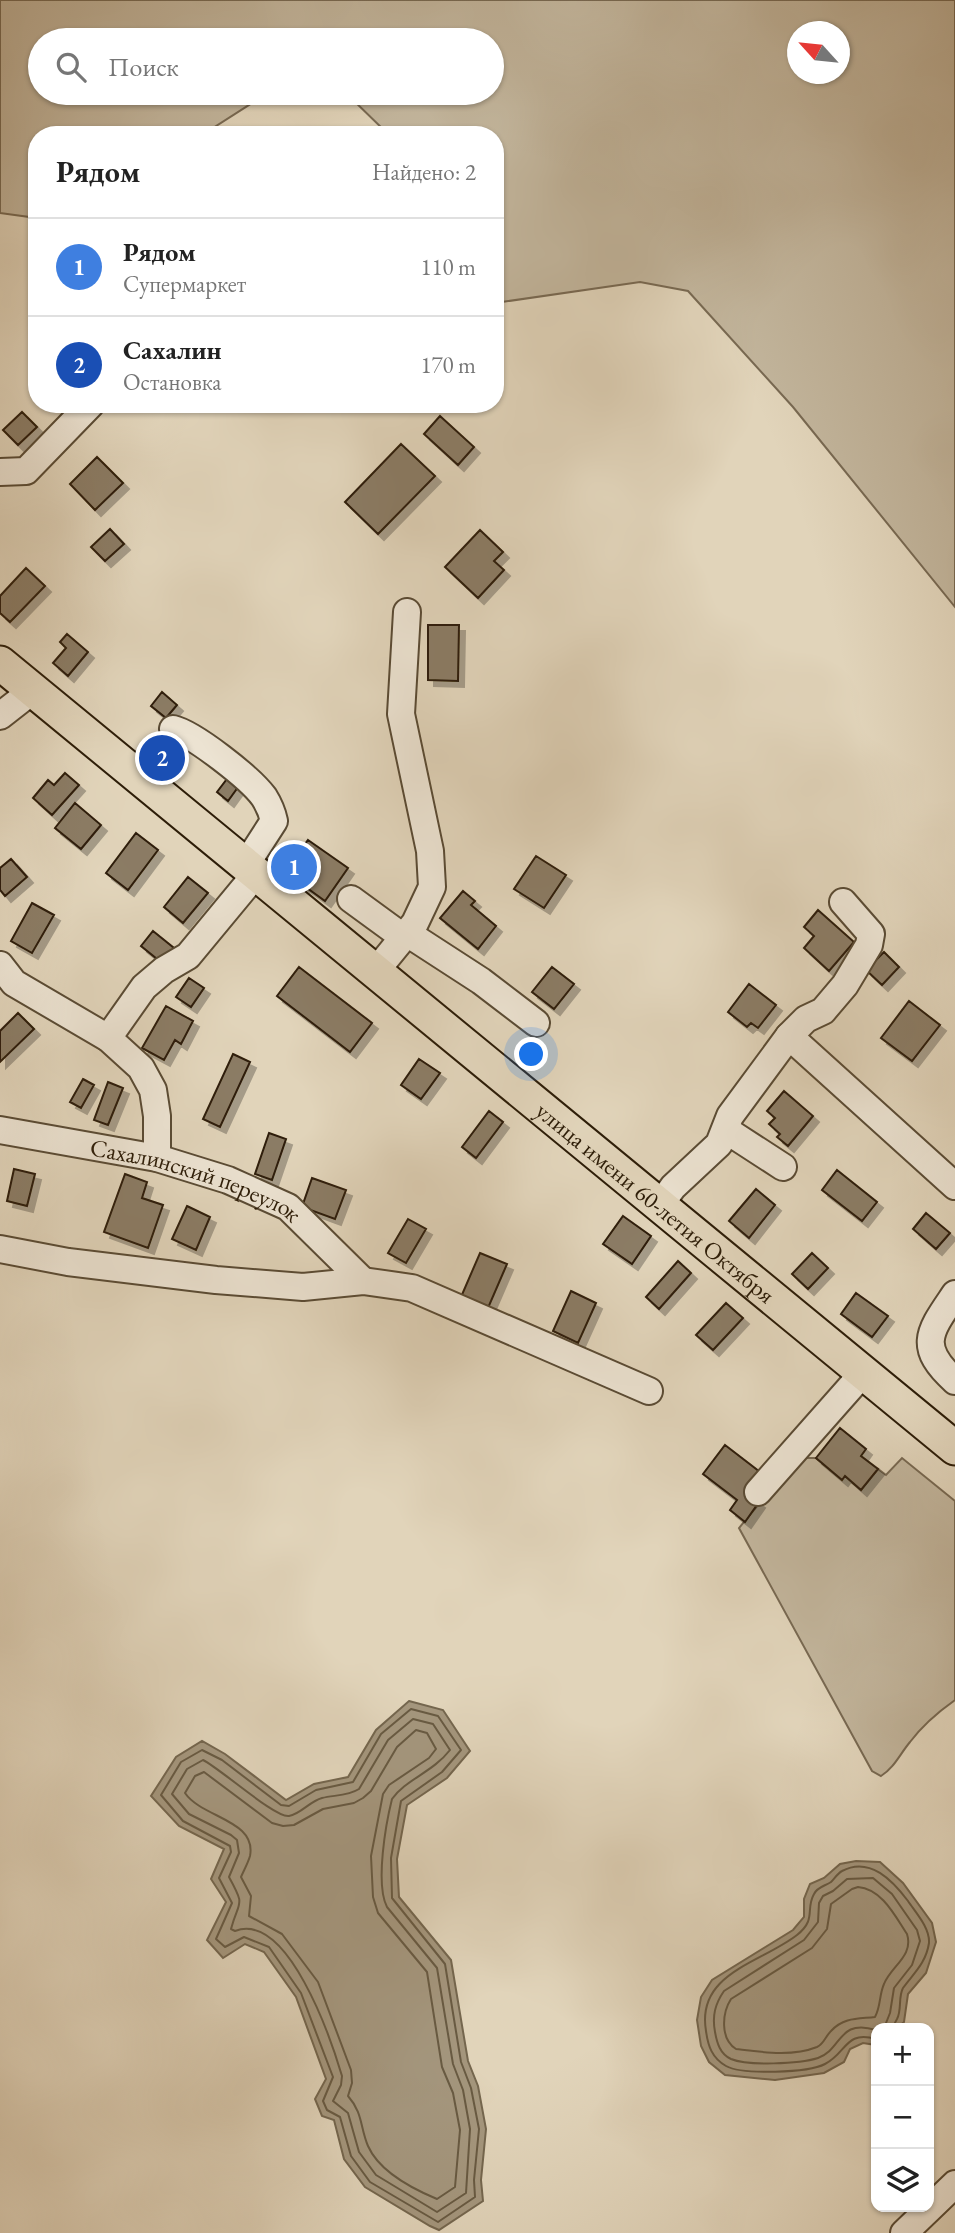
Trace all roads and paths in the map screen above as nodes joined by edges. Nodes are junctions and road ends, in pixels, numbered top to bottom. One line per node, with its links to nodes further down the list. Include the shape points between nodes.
1 (82, 413): 2 (street, via 26,471)
2 (0, 472)
3 (407, 612): 11 (street, via 401,714 430,851 432,887)
4 (0, 663): 5 (main road, улица имени 60-летия Октября)
5 (32, 691): 6 (street); 8 (main road, улица имени 60-летия Октября)
6 (0, 716)
7 (173, 729): 8 (street, via 231,766 262,794 271,809 274,821)
8 (251, 871): 13 (main road, улица имени 60-летия Октября); 16 (street, via 188,956 144,988)
9 (351, 899): 11 (street)
10 (843, 902): 15 (street, via 871,934 869,945 823,1011 806,1019)
11 (405, 935): 13 (street); 14 (street, via 481,981)
12 (0, 965): 16 (street, via 15,983)
13 (375, 972): 22 (main road, улица имени 60-летия Октября)
14 (536, 1023)
15 (789, 1036): 18 (street, via 730,1116); 21 (street)
16 (108, 1038): 19 (street, via 141,1068 153,1090)
17 (0, 1130): 19 (street, Сахалинский переулок)
18 (726, 1130): 20 (street); 22 (street, via 719,1144)
19 (157, 1158): 24 (street, Сахалинский переулок, via 229,1180 288,1208)
20 (783, 1167)
21 (955, 1186)
22 (660, 1205): 26 (main road, улица имени 60-летия Октября)
23 (0, 1249): 24 (street, via 216,1280 303,1286)
24 (363, 1281): 28 (street, via 412,1288)
25 (955, 1294): 27 (street, via 934,1325 931,1339 933,1357)
26 (864, 1372): 29 (main road, улица имени 60-летия Октября); 30 (street)
27 (955, 1381)
28 (649, 1391)
29 (955, 1448)
30 (758, 1492)
31 (955, 2184): 32 (street)
32 (904, 2233)

